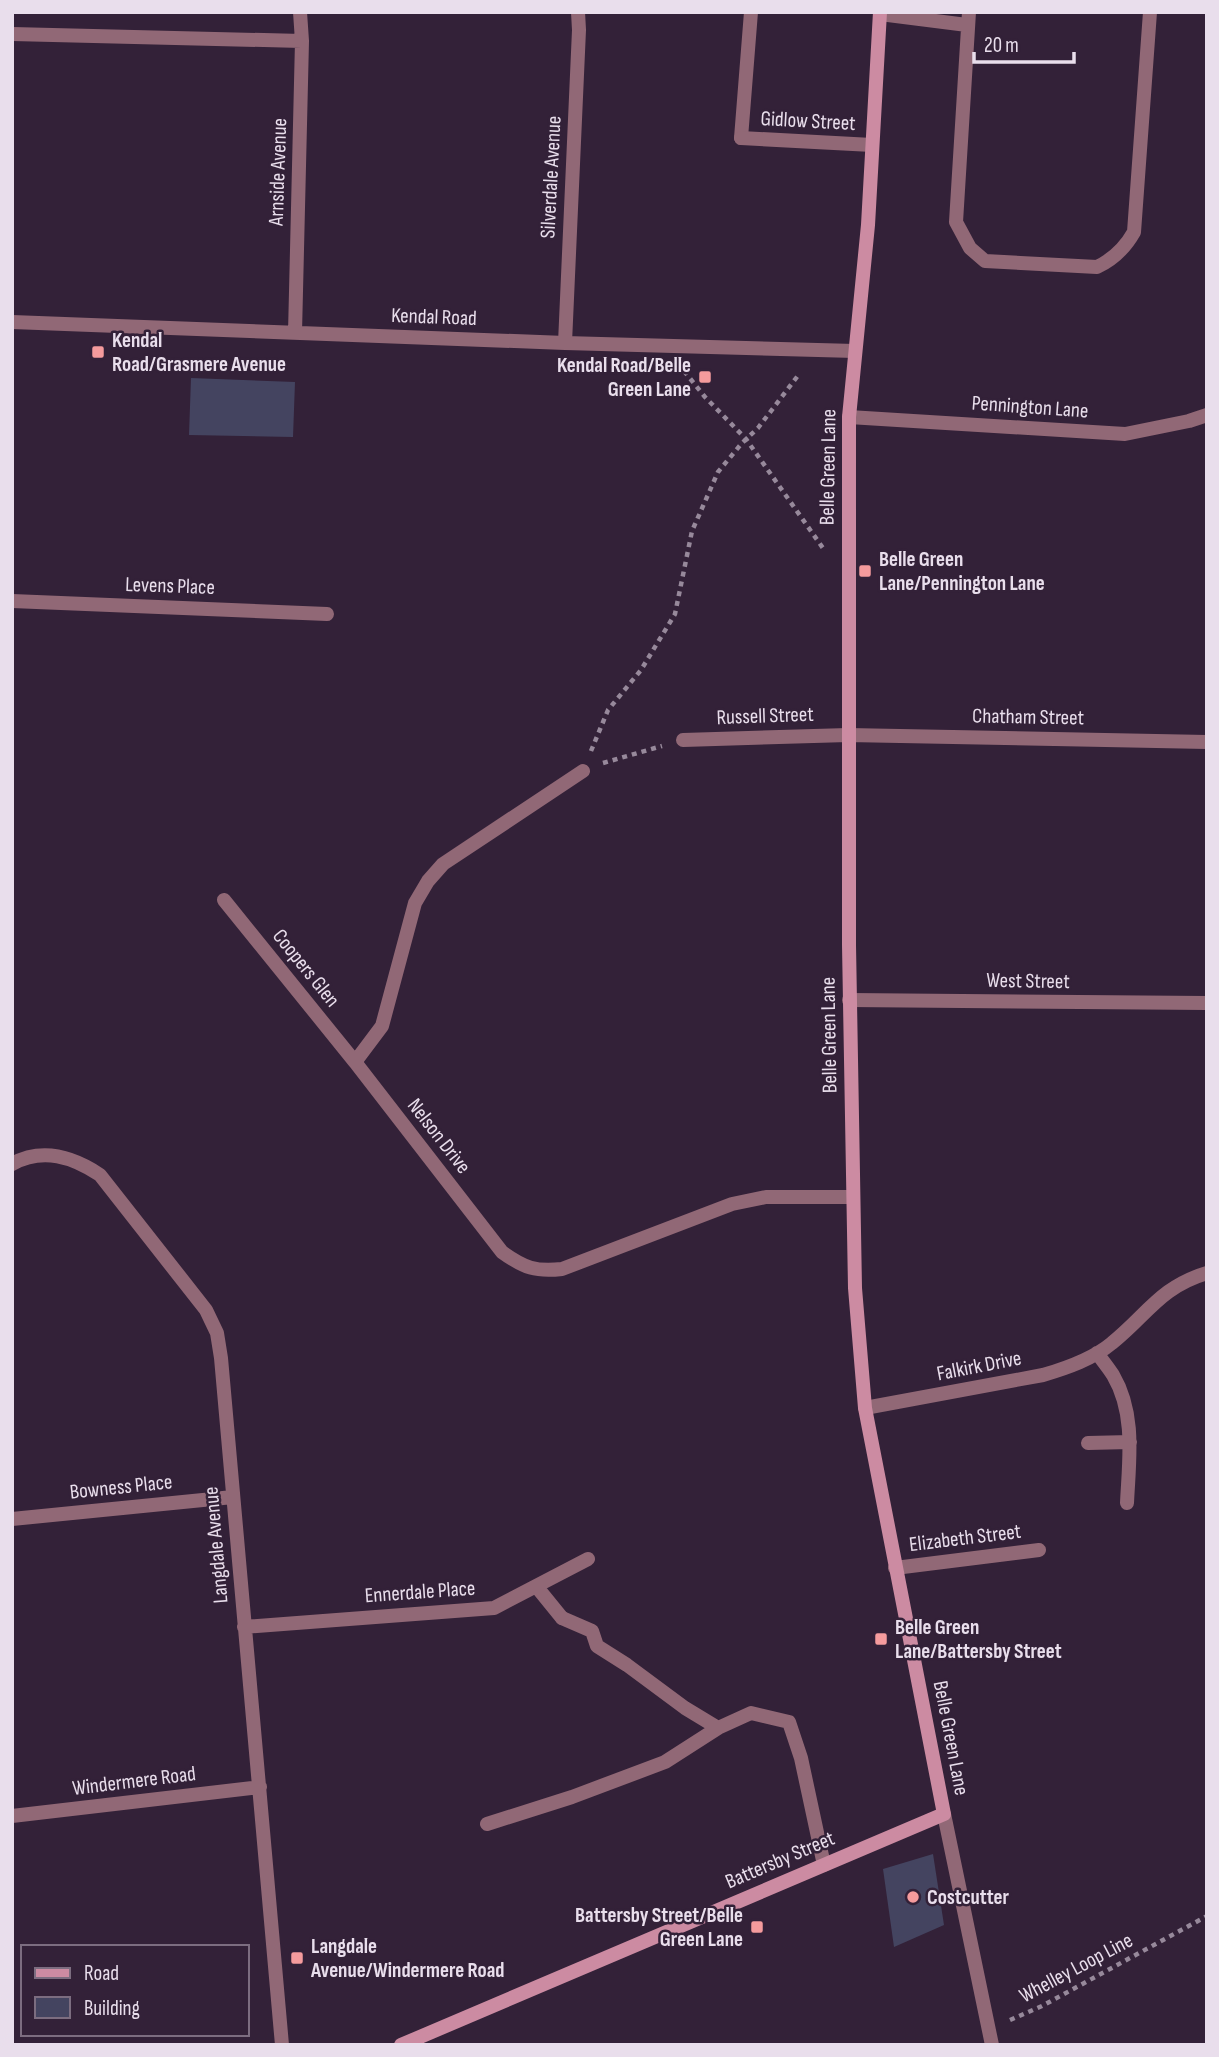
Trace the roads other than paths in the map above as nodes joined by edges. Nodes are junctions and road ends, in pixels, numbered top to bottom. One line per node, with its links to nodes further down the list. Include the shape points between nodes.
1 (300, 12): 8 (street, Arnside Avenue)
2 (578, 12): 12 (street, Silverdale Avenue)
3 (751, 12): 9 (street, Gidlow Street, via 741,138)
4 (1150, 12): 6 (street, via 1134,232 1125,247 1097,267 985,261 963,236 956,222)
5 (880, 13): 6 (street); 9 (street, Belle Green Lane)
6 (968, 19)
7 (12, 34): 8 (street)
8 (302, 41): 11 (street, Arnside Avenue)
9 (872, 145): 13 (street, Belle Green Lane)
10 (12, 322): 11 (street, Kendal Road)
11 (295, 333): 12 (street, Kendal Road)
12 (565, 343): 13 (street, Kendal Road)
13 (855, 351): 15 (street, Belle Green Lane)
14 (1207, 415): 15 (street, Pennington Lane, via 1125,435)
15 (849, 417): 18 (street, Belle Green Lane)
16 (12, 601): 17 (street, Levens Place)
17 (327, 614)
18 (848, 735): 19 (street, Russell Street); 20 (street, Chatham Street); 23 (street, Belle Green Lane)
19 (683, 740)
20 (1207, 742)
21 (583, 771): 25 (street, via 443,864 428,881 415,903 382,1026)
22 (224, 900): 25 (street, Coopers Glen)
23 (849, 1000): 24 (street, West Street); 27 (street, Belle Green Lane)
24 (1207, 1003)
25 (355, 1062): 27 (street, Nelson Drive, via 502,1252 518,1264 541,1271 562,1269 732,1205 766,1197)
26 (12, 1164): 33 (street, Langdale Avenue, via 23,1158 62,1156 100,1175 206,1310 217,1333 221,1358)
27 (853, 1197): 30 (street, Belle Green Lane)
28 (1207, 1273): 29 (street, Falkirk Drive, via 1163,1294)
29 (1097, 1353): 30 (street, Falkirk Drive, via 1043,1375); 31 (street, via 1120,1388)
30 (865, 1408): 38 (street, Belle Green Lane)
31 (1130, 1442): 32 (street); 34 (street)
32 (1088, 1443)
33 (233, 1497): 35 (street, Bowness Place); 40 (street, Langdale Avenue)
34 (1127, 1503)
35 (12, 1519)
36 (1039, 1550): 38 (street, Elizabeth Street)
37 (588, 1559): 39 (street, Ennerdale Place)
38 (895, 1568): 43 (street, Belle Green Lane)
39 (536, 1586): 40 (street, Ennerdale Place, via 494,1608); 41 (street, via 562,1618 592,1630 597,1647)
40 (244, 1627): 42 (street, Langdale Avenue)
41 (718, 1728): 45 (street, via 664,1762); 46 (street, via 751,1713 789,1722)
42 (260, 1787): 44 (street, Windermere Road); 47 (street, Langdale Avenue)
43 (944, 1814): 46 (street, Battersby Street); 49 (street, Belle Green Lane)
44 (12, 1816)
45 (487, 1824)
46 (824, 1865): 48 (street, Battersby Street)
47 (282, 2045)
48 (401, 2045)
49 (992, 2045)

